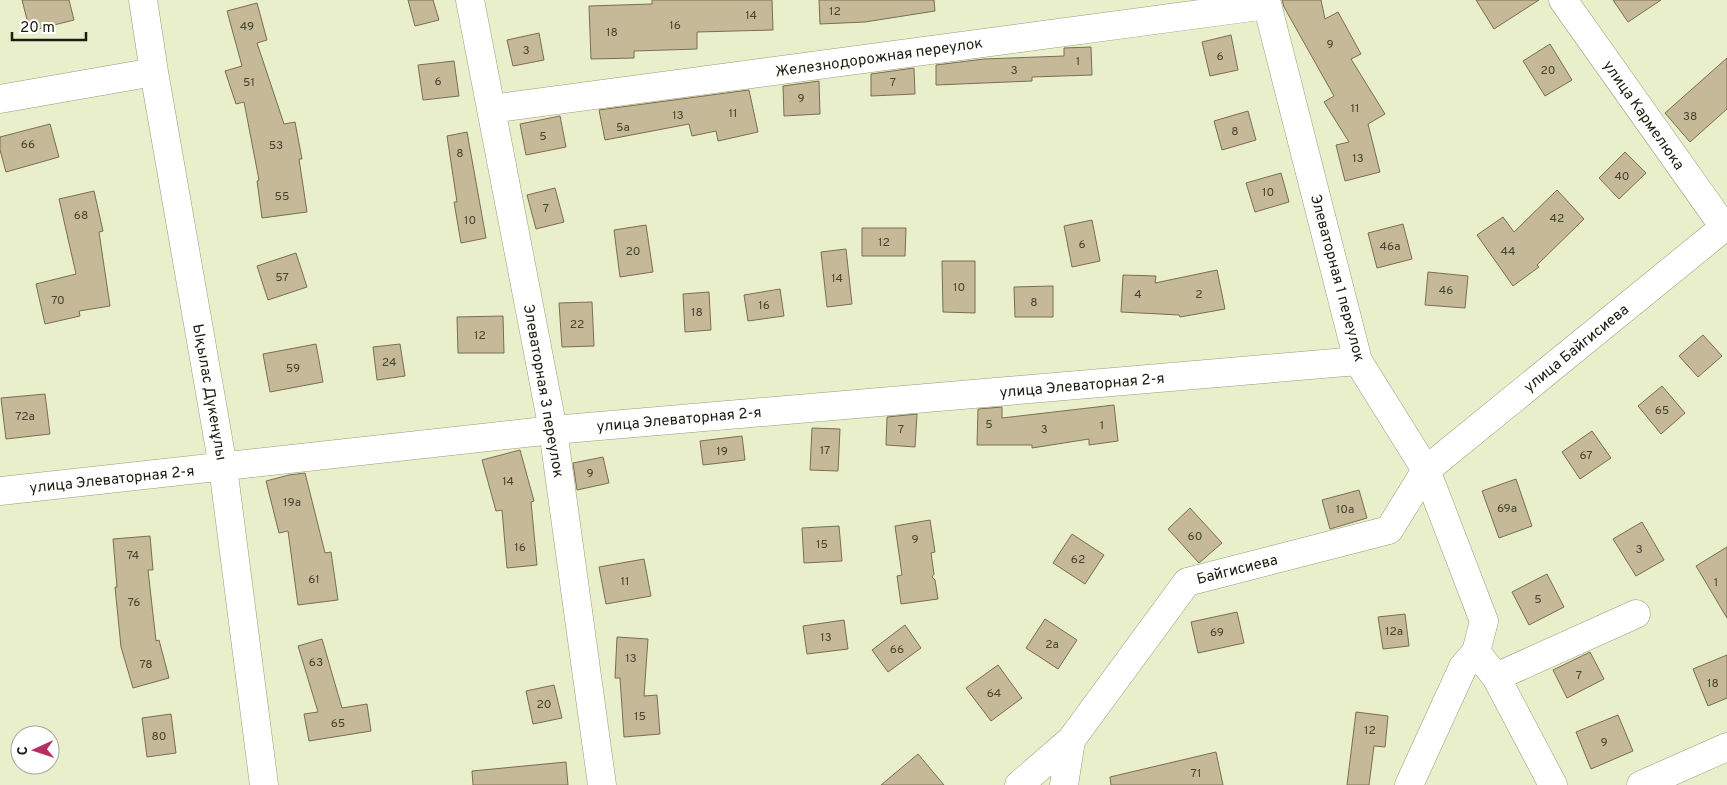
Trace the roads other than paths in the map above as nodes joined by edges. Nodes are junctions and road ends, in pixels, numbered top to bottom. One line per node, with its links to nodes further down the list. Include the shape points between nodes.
1 (143, 0): 5 (street, Ықылас Дүкенұлы)
2 (470, 0): 7 (street, Элеваторная 3 переулок)
3 (1563, 0): 8 (street, улица Кармелюка)
4 (1266, 2): 7 (street, Железнодорожная переулок); 9 (street, Элеваторная 1 переулок)
5 (154, 72): 6 (street); 11 (street, Ықылас Дүкенұлы)
6 (0, 99)
7 (490, 109): 10 (street, Элеваторная 3 переулок)
8 (1726, 227): 12 (street, улица Байгисиева)
9 (1358, 361): 10 (street, улица Элеваторная 2-я); 12 (street, Элеваторная 1 переулок)
10 (553, 430): 11 (street, улица Элеваторная 2-я); 20 (street, Элеваторная 3 переулок)
11 (223, 467): 13 (street, улица Элеваторная 2-я); 19 (street, Ықылас Дүкенұлы)
12 (1426, 470): 15 (street, Элеваторная 1 переулок, via 1484,621); 17 (street, Байгисиева, via 1389,530 1187,582)
13 (0, 491)
14 (1636, 614): 16 (street)
15 (1476, 652): 16 (street); 23 (street, Элеваторная 1 переулок, via 1463,667)
16 (1496, 677): 24 (street)
17 (1071, 740): 21 (street, Байгисиева); 22 (street)
18 (1727, 747): 25 (street)
19 (264, 785)
20 (602, 785)
21 (1019, 785)
22 (1064, 785)
23 (1409, 785)
24 (1553, 785)
25 (1641, 785)

